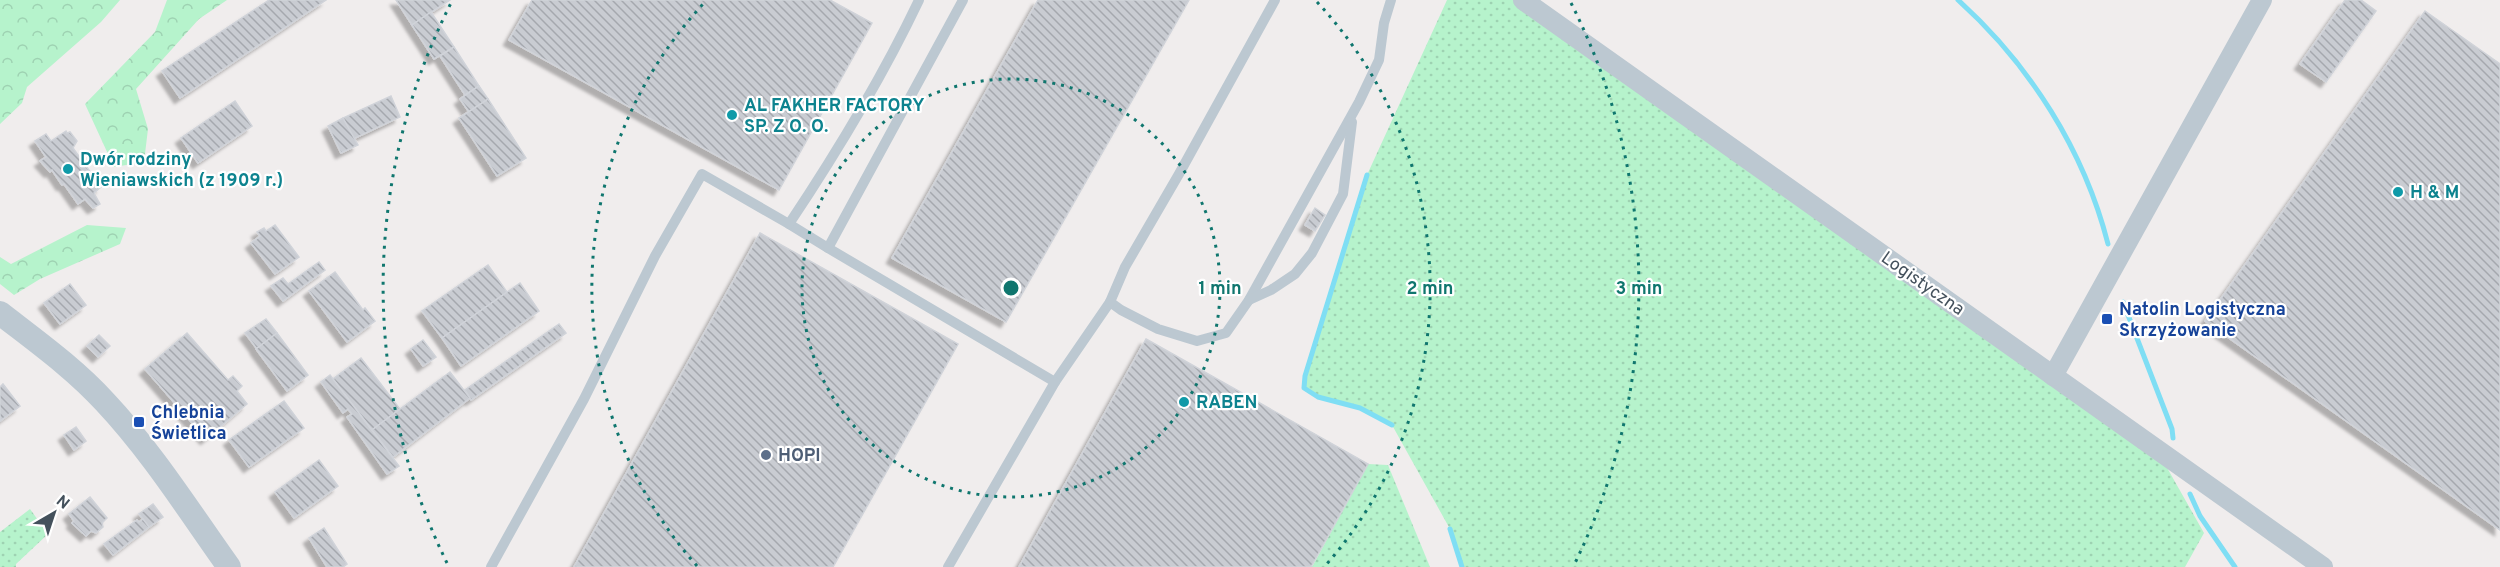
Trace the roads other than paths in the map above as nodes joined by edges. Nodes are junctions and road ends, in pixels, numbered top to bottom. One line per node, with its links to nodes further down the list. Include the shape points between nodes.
1 (919, 0): 8 (lane, via 834,156)
2 (963, 0): 9 (lane)
3 (1275, 0): 11 (lane, via 1125,267)
4 (1391, 0): 7 (lane, via 1379,60)
5 (1523, 0): 13 (street, Logistyczna)
6 (2262, 0): 13 (street)
7 (1359, 102): 10 (lane); 10 (lane, via 1351,127 1343,194 1312,253 1294,274)
8 (789, 224): 9 (lane); 16 (lane, via 702,174)
9 (828, 248): 14 (lane)
10 (1249, 300): 11 (lane, via 1226,333 1197,341 1158,329)
11 (1110, 302): 14 (lane)
12 (0, 313): 15 (street, via 104,400 140,442)
13 (2053, 376): 18 (street, Logistyczna)
14 (1055, 382): 17 (lane)
15 (229, 567)
16 (491, 567)
17 (948, 567)
18 (2323, 567)

